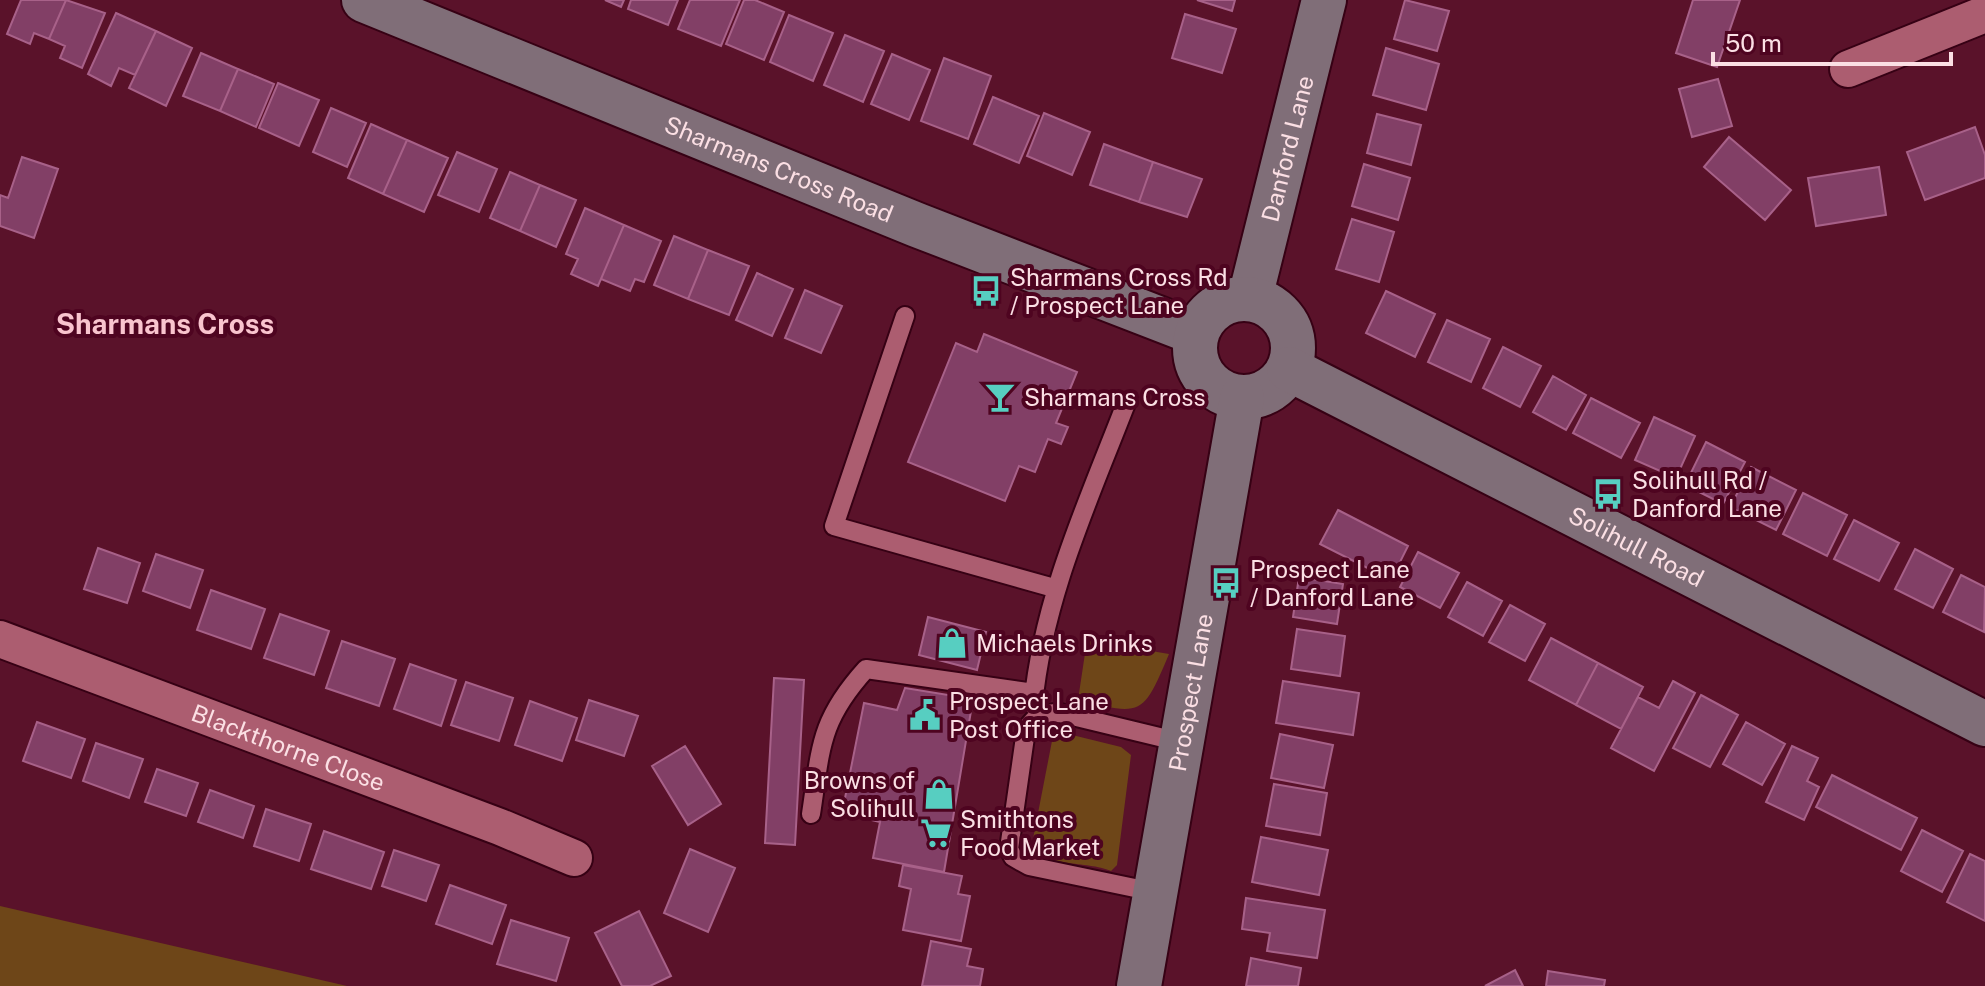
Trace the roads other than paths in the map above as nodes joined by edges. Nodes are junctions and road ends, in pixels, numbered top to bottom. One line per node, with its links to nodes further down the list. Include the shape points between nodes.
1 (364, 0): 7 (street, Sharmans Cross Road)
2 (1324, 0): 5 (street, Danford Lane)
3 (1985, 14): 4 (street)
4 (1848, 69)
5 (1250, 298): 7 (street, via 1217,306); 8 (street, via 1281,315 1290,329 1294,346)
6 (905, 316): 11 (lane, via 834,526)
7 (1196, 333): 9 (street, via 1196,362 1204,377 1225,394)
8 (1289, 369): 9 (street, via 1269,391); 15 (street, Solihull Road)
9 (1242, 398): 16 (street, Prospect Lane)
10 (1125, 406): 11 (lane)
11 (1054, 588): 13 (lane)
12 (0, 639): 18 (street, Blackthorne Close)
13 (1034, 693): 14 (lane); 17 (lane, via 866,669 845,692 824,729)
14 (1032, 720): 16 (lane, via 1043,713 1060,713); 19 (lane, via 1026,730 1009,849 1013,857 1029,866)
15 (1985, 724)
16 (1180, 742): 19 (street, Prospect Lane)
17 (811, 814)
18 (574, 858)
19 (1154, 892): 20 (street, Prospect Lane)
20 (1139, 986)

